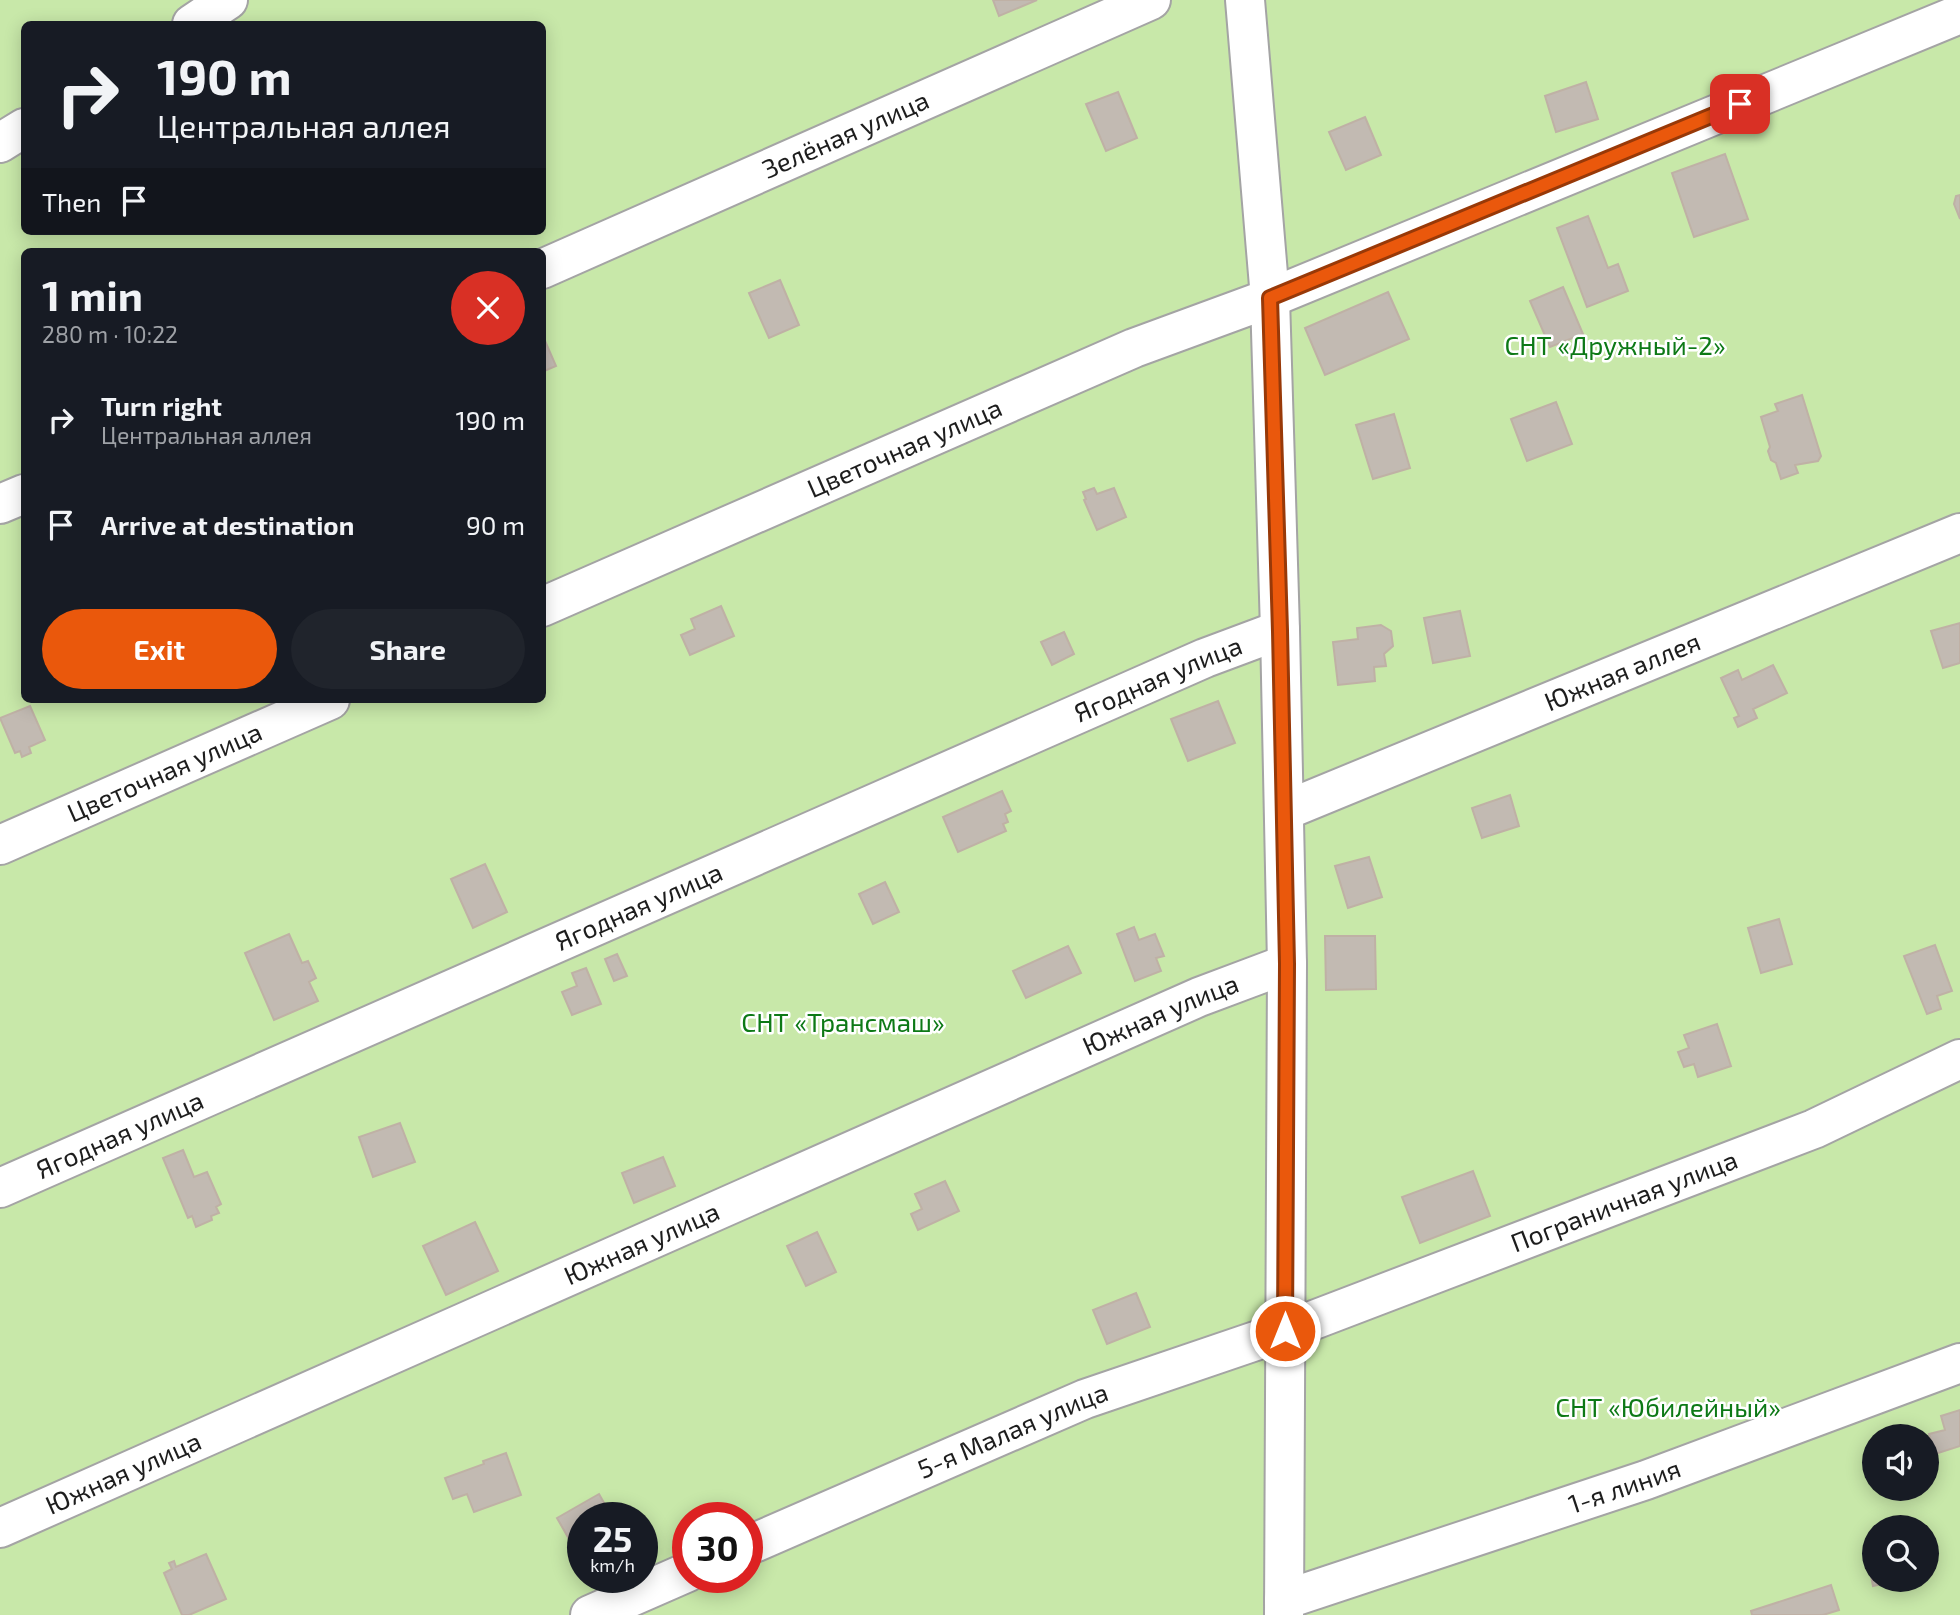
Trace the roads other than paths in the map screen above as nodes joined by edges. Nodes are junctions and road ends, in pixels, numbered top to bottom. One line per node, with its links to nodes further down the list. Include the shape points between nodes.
1 (228, 0): 5 (street)
2 (1151, 0): 8 (street, Зелёная улица)
3 (1245, 0): 9 (street)
4 (1960, 14): 9 (street, Цветочная улица)
5 (196, 21)
6 (21, 130): 7 (street)
7 (0, 144)
8 (546, 266)
9 (1270, 298): 13 (street, Цветочная улица, via 1134,348); 14 (street)
10 (21, 495): 11 (street)
11 (0, 504)
12 (1960, 533): 16 (street, Южная аллея)
13 (546, 605)
14 (1280, 631): 16 (street); 20 (street, Ягодная улица, via 1205,658)
15 (323, 703): 17 (street, Цветочная улица)
16 (1284, 811): 18 (street)
17 (0, 845)
18 (1287, 964): 21 (street); 23 (street, Южная улица, via 1199,997)
19 (1960, 1059): 21 (street, Пограничная улица, via 1814,1129)
20 (0, 1188)
21 (1285, 1331): 24 (street, 5-я Малая улица, via 1085,1399); 26 (street)
22 (1960, 1363): 26 (street, 1-я линия)
23 (0, 1528)
24 (763, 1539)
25 (672, 1579): 27 (street)
26 (1284, 1608)
27 (590, 1615)

